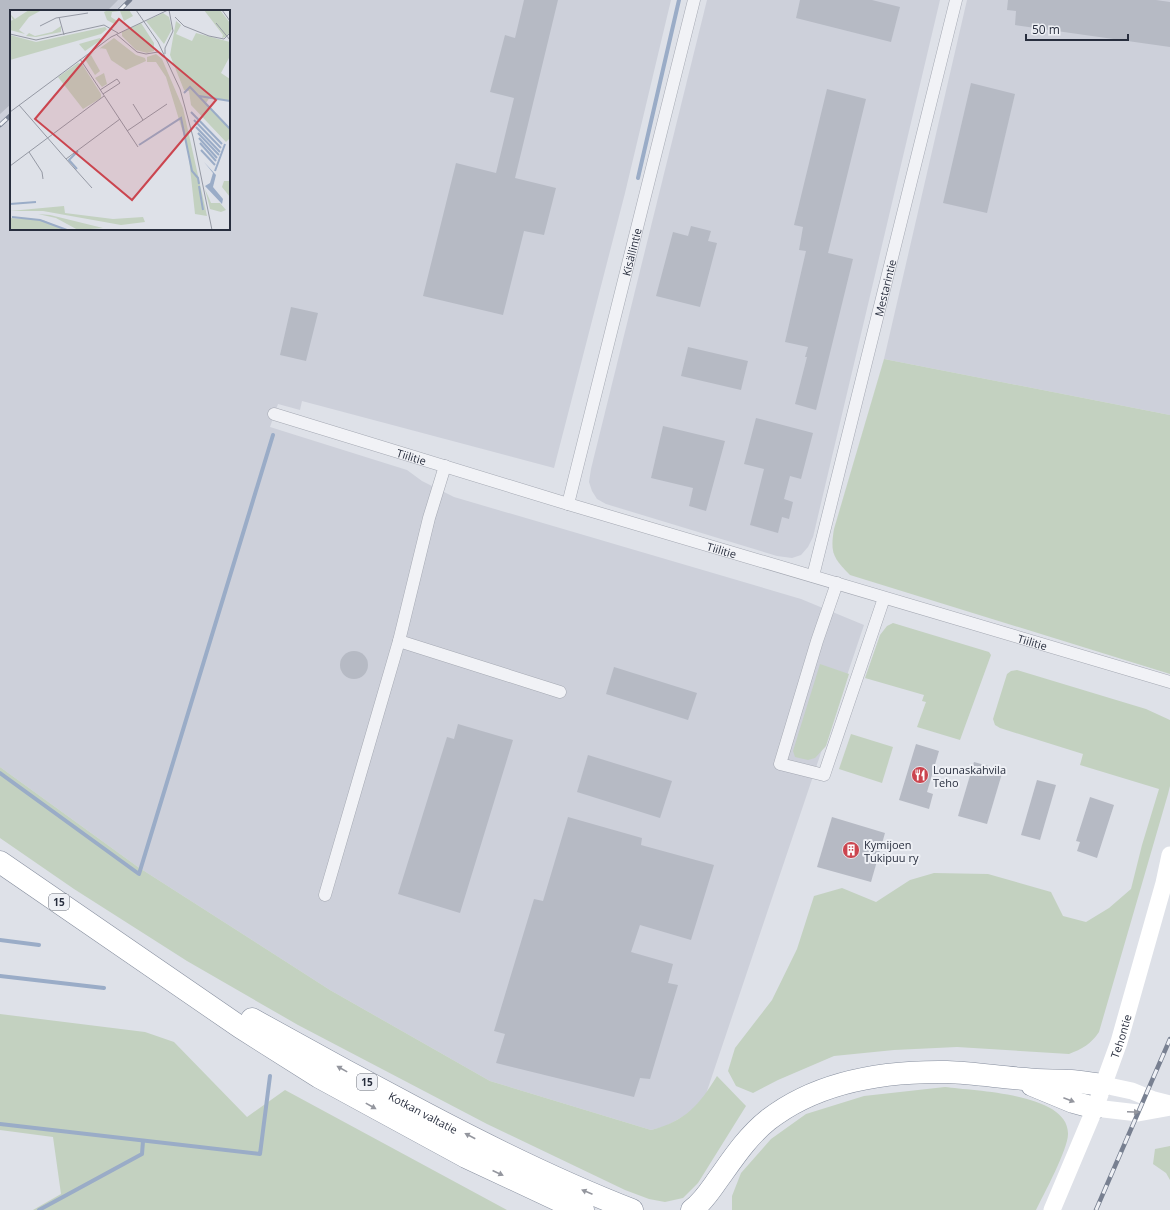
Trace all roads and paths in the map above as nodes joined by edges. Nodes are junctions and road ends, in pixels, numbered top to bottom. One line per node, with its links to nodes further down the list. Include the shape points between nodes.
1 (694, 0): 5 (street, Kisällintie)
2 (956, 0): 6 (street, Mestarintie)
3 (274, 414): 4 (street, Tiilitie)
4 (444, 466): 5 (street, Tiilitie); 9 (street)
5 (568, 504): 6 (street, Tiilitie)
6 (812, 576): 7 (street, Tiilitie)
7 (837, 583): 8 (street, Tiilitie); 8 (street, via 780,764 824,775)
8 (884, 598): 10 (street, Tiilitie)
9 (399, 641): 11 (street); 14 (street)
10 (1170, 682)
11 (560, 692)
12 (1170, 855): 17 (street, Tehontie, via 1121,1035)
13 (0, 862): 15 (highway, Kotkan valtatie / 15)
14 (324, 895)
15 (118, 942): 21 (highway, Kotkan valtatie / 15, one-way to 21, via 240,1027 319,1077 466,1157); 22 (highway, Kotkan valtatie / 15, one-way to 15, via 535,1169 486,1145 299,1045)
16 (1006, 1078): 17 (highway, via 1070,1081); 19 (highway, one-way to 19, via 1022,1081 1073,1102); 20 (highway, via 920,1072 891,1074 846,1083 804,1099 782,1111 754,1132)
17 (1104, 1086): 18 (street, via 1132,1091); 19 (street, Tehontie)
18 (1170, 1106): 19 (street, one-way to 18, via 1138,1113)
19 (1095, 1108): 26 (street, Tehontie)
20 (730, 1162): 24 (highway, via 708,1194); 25 (highway, via 718,1192)
21 (569, 1206): 23 (highway, Kotkan valtatie / 15)
22 (630, 1209)
23 (583, 1210)
24 (692, 1210)
25 (718, 1210)
26 (1052, 1210)

